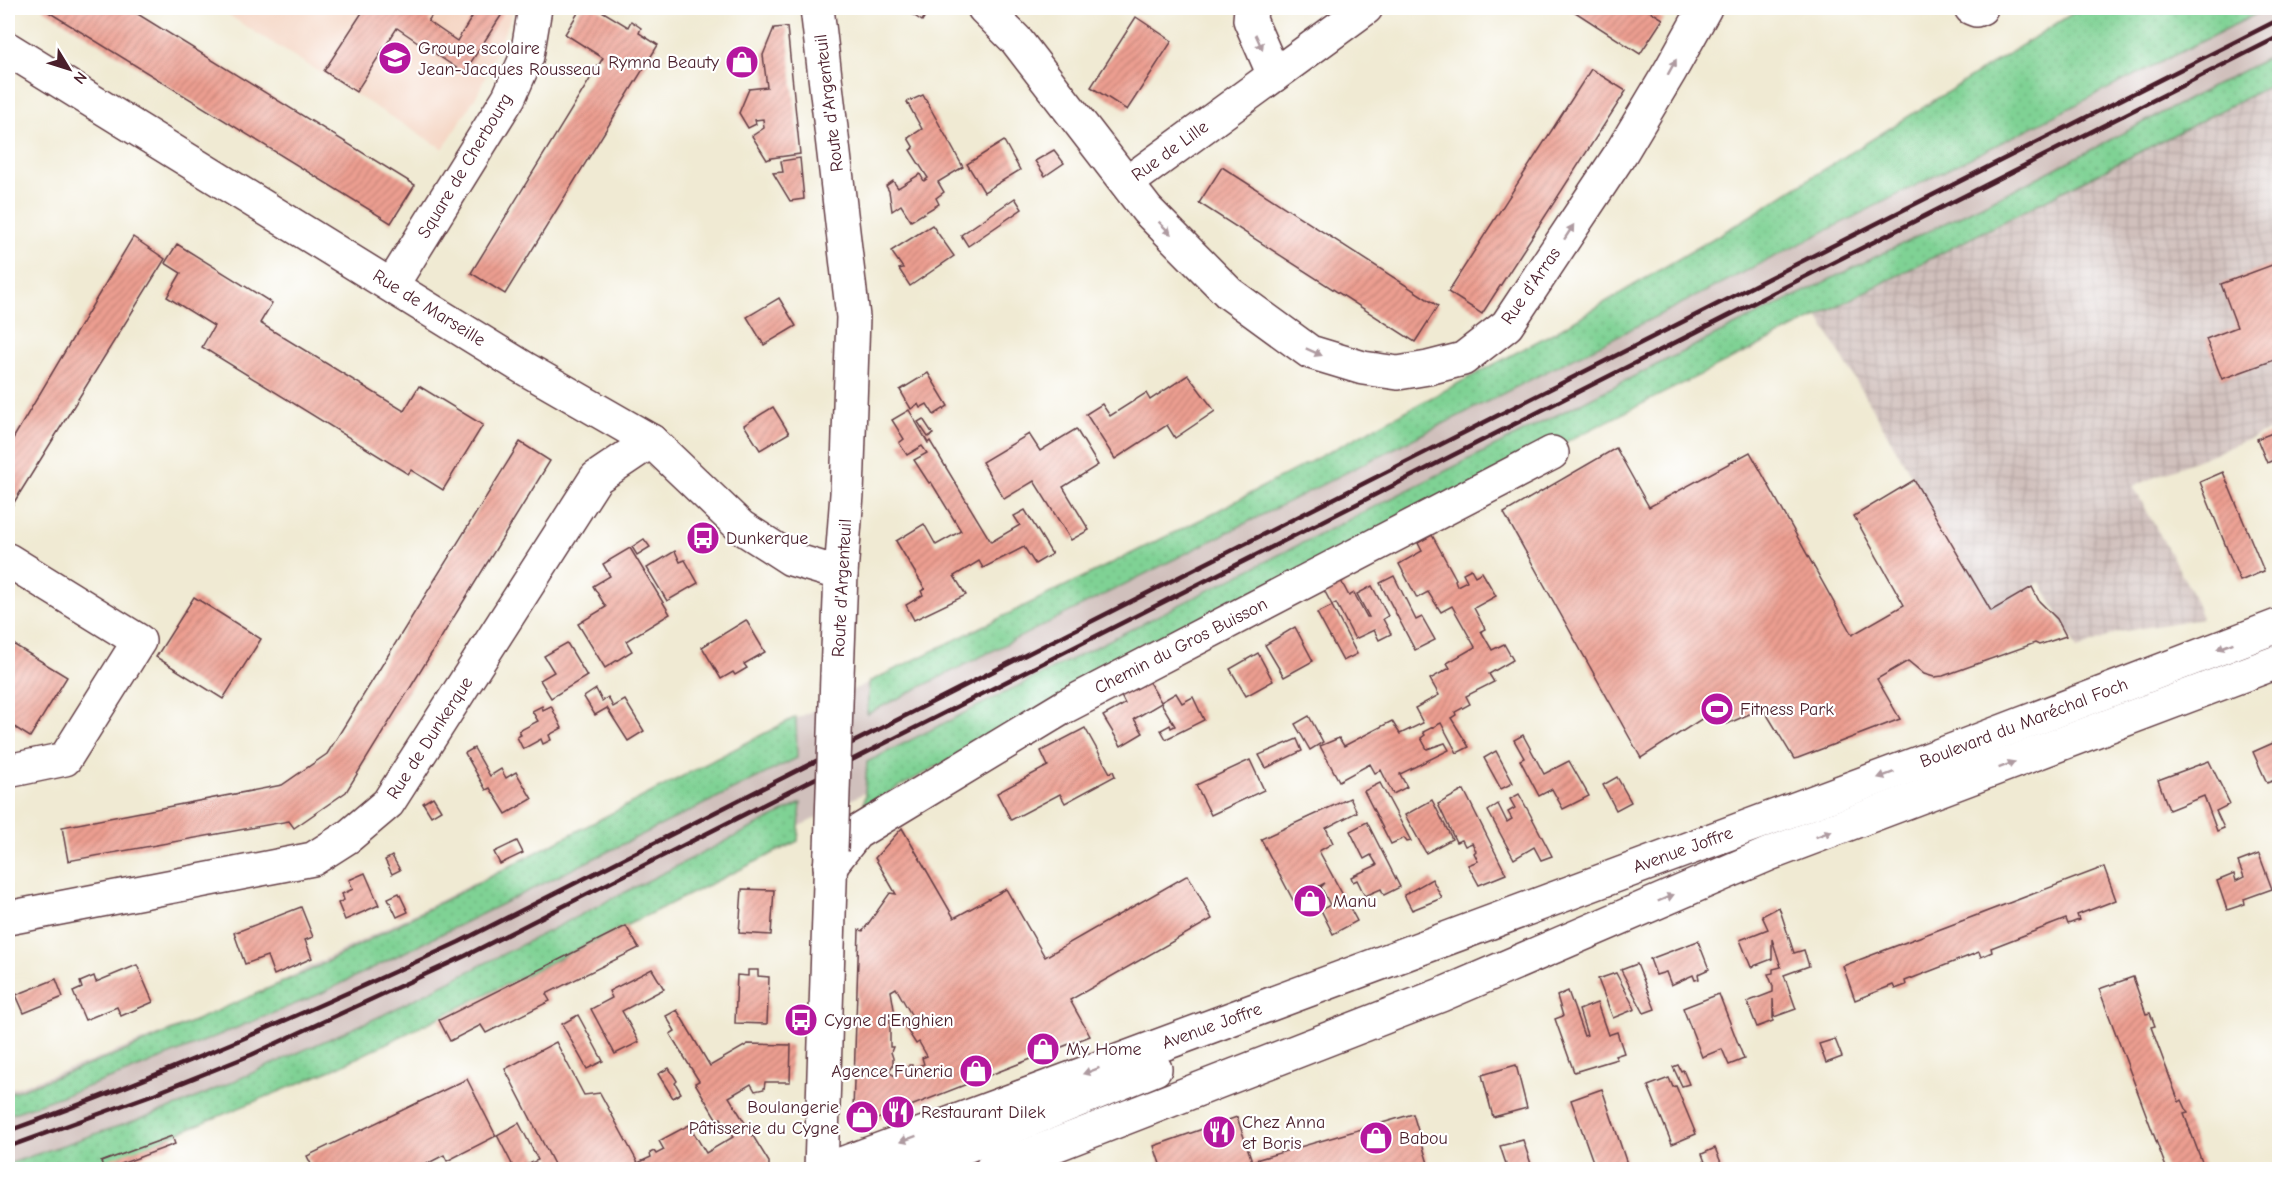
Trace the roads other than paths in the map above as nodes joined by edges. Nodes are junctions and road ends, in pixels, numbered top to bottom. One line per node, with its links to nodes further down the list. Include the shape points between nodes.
1 (535, 8): 12 (main road, Square de Cherbourg, via 527,56 508,97)
2 (817, 8): 16 (main road, Route d'Argenteuil, via 853,317)
3 (984, 8): 11 (main road, Rue de Lille, via 1016,40)
4 (1251, 8): 10 (main road, one-way to 10, via 1250,20)
5 (1366, 8): 10 (main road, Rue de Lille)
6 (1705, 8): 11 (main road, Rue d'Arras, one-way to 6, via 1229,293 1310,352 1363,368 1398,373 1463,359 1507,325 1621,153)
7 (1971, 8): 8 (main road)
8 (1981, 8)
9 (8, 49): 12 (main road, Rue de Marseille)
10 (1274, 75): 11 (main road, Rue de Lille)
11 (1127, 183)
12 (392, 285): 13 (main road, Rue de Marseille)
13 (651, 441): 16 (main road, Rue de Marseille, via 741,527 791,559); 23 (main road, Rue de Dunkerque, via 596,478 388,803 349,836 313,859)
14 (1552, 453): 22 (main road, Chemin du Gros Buisson, via 1064,707 856,834)
15 (8, 560): 19 (main road, via 139,640 65,759)
16 (841, 574): 22 (main road, Route d'Argenteuil, bridge)
17 (2280, 625): 20 (main road, Boulevard du Maréchal Foch, one-way to 20)
18 (2280, 661): 21 (main road, Boulevard du Maréchal Foch, one-way to 18)
19 (8, 771)
20 (1768, 819): 25 (main road, Avenue Joffre, via 1598,881)
21 (1770, 854): 24 (main road, Avenue Joffre, one-way to 21)
22 (831, 859): 26 (main road, Route d'Argenteuil)
23 (8, 918)
24 (1612, 921): 29 (main road, Avenue Joffre, via 1458,970); 30 (main road, Avenue Joffre, via 1441,995)
25 (1205, 1038): 27 (main road, Avenue Joffre, one-way to 27); 28 (main road, Avenue Joffre, via 1104,1091)
26 (821, 1170)
27 (825, 1170)
28 (907, 1170)
29 (944, 1170)
30 (991, 1170)

